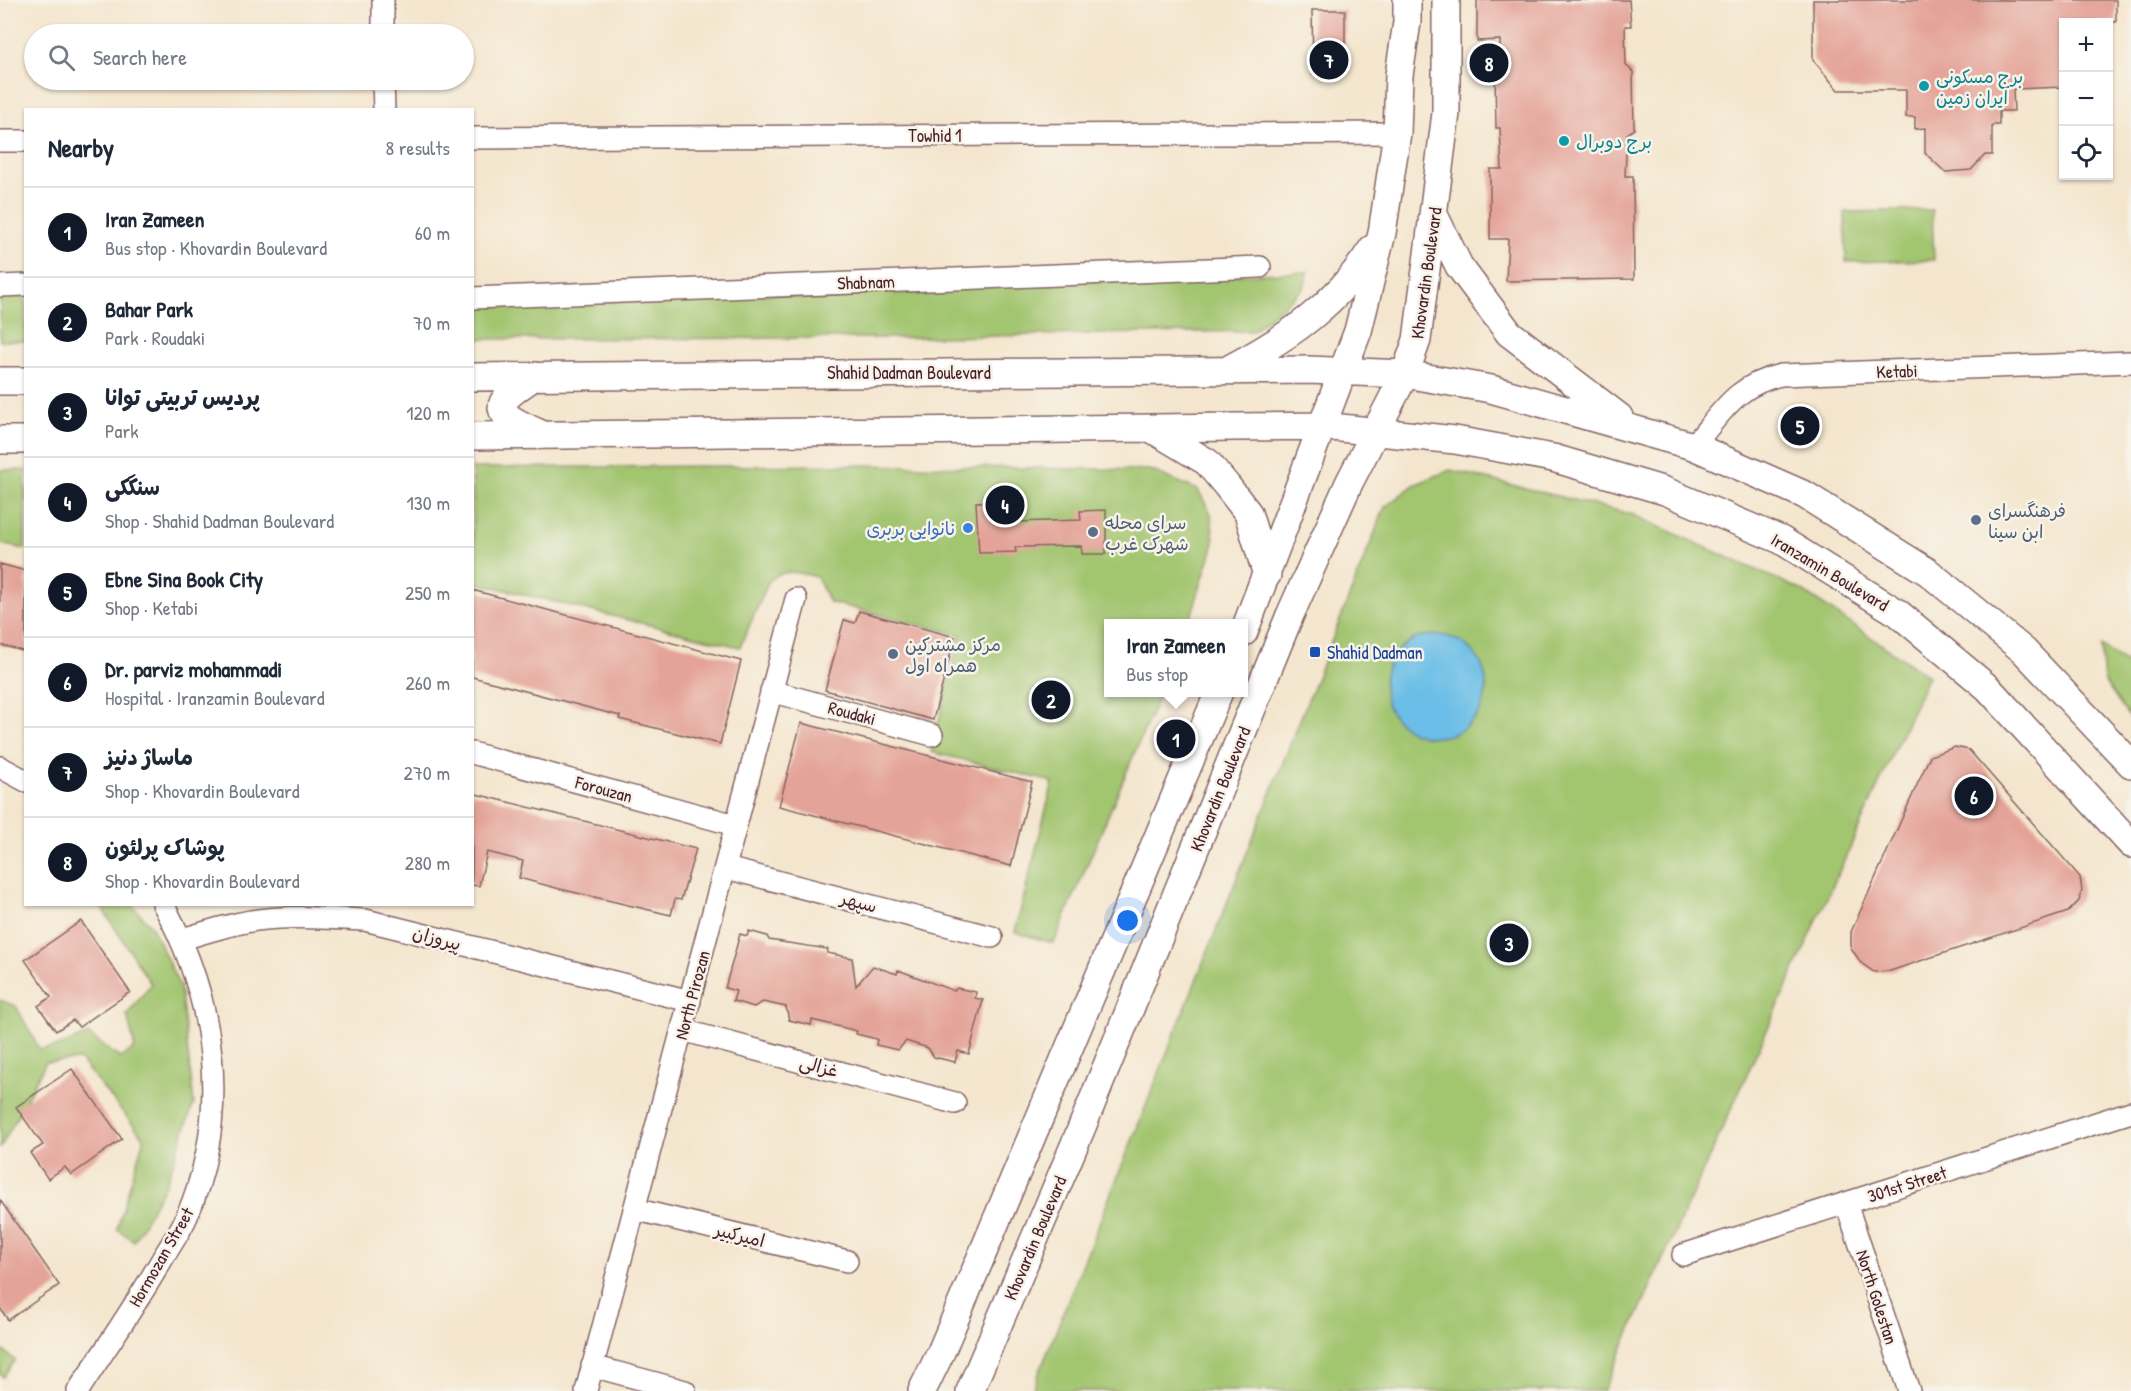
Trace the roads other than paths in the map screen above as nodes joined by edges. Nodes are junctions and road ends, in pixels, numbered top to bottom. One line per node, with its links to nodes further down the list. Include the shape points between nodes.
1 (383, 0): 4 (street)
2 (1407, 0): 7 (main road)
3 (1446, 0): 11 (main road, Khovardin Boulevard, via 1446,113)
4 (383, 24)
5 (383, 90): 6 (street)
6 (384, 108)
7 (1397, 133): 8 (street, Towhid 1); 12 (main road)
8 (474, 138)
9 (0, 141): 10 (street)
10 (24, 141)
11 (1435, 217): 20 (main road, Khovardin Boulevard, via 1418,340); 26 (main road, via 1459,266 1509,333)
12 (1382, 233): 18 (main road, via 1356,274 1329,303 1281,341); 19 (main road)
13 (1260, 267): 16 (street, Shabnam)
14 (24, 285): 15 (street)
15 (0, 286)
16 (474, 298)
17 (2131, 362): 33 (street, Ketabi, via 1781,375 1743,388)
18 (1229, 369): 19 (main road, Shahid Dadman Boulevard); 21 (main road, Shahid Dadman Boulevard)
19 (1345, 371): 20 (main road, Shahid Dadman Boulevard); 25 (main road)
20 (1405, 374): 26 (main road, via 1491,389); 28 (main road, Khovardin Boulevard)
21 (535, 376): 22 (main road, Shahid Dadman Boulevard); 30 (main road, via 504,397 501,405 515,423)
22 (474, 377)
23 (0, 381): 24 (main road)
24 (24, 381)
25 (1323, 426): 27 (main road); 28 (main road, Iranzamin Boulevard); 34 (main road)
26 (1634, 428): 33 (main road)
27 (1151, 429): 30 (main road); 34 (main road, via 1207,462 1227,486 1248,513)
28 (1377, 430): 45 (main road, Iranzamin Boulevard, via 1553,458 1665,491 1781,540 1898,613 1988,688); 63 (main road, Khovardin Boulevard, via 1290,615)
29 (474, 436): 30 (main road)
30 (544, 436)
31 (0, 440): 32 (main road)
32 (24, 440)
33 (1693, 446): 41 (main road, via 1805,495 1928,572 2024,651)
34 (1267, 575): 36 (main road)
35 (796, 599): 37 (street, North Pirozan)
36 (1248, 622)
37 (771, 691): 39 (street, Roudaki); 44 (street, North Pirozan)
38 (1217, 697): 62 (main road, Khovardin Boulevard)
39 (932, 735)
40 (474, 754): 44 (street, Forouzan)
41 (2131, 764)
42 (0, 767): 43 (street)
43 (24, 780)
44 (735, 825): 46 (street, North Pirozan)
45 (2131, 844)
46 (726, 868): 48 (street, سپهر); 50 (street, North Pirozan)
47 (164, 906): 49 (street, Hormozan Street)
48 (992, 937)
49 (182, 939): 50 (street, پیروزان, via 269,919 365,920); 59 (street, Hormozan Street, via 208,1023 213,1078 212,1124 203,1176 186,1219 152,1278)
50 (690, 1001): 51 (street, North Pirozan)
51 (682, 1030): 52 (street, غزالی); 55 (street, North Pirozan)
52 (955, 1103)
53 (2131, 1112): 54 (street, 301st Street)
54 (1846, 1203): 56 (street, 301st Street); 64 (street, North Golestan)
55 (634, 1209): 57 (street, امیرکبیر); 58 (street, North Pirozan)
56 (1683, 1255)
57 (847, 1261)
58 (592, 1366): 60 (street, North Pirozan); 61 (street)
59 (78, 1391)
60 (586, 1391)
61 (685, 1391)
62 (922, 1391)
63 (970, 1391)
64 (1909, 1391)

